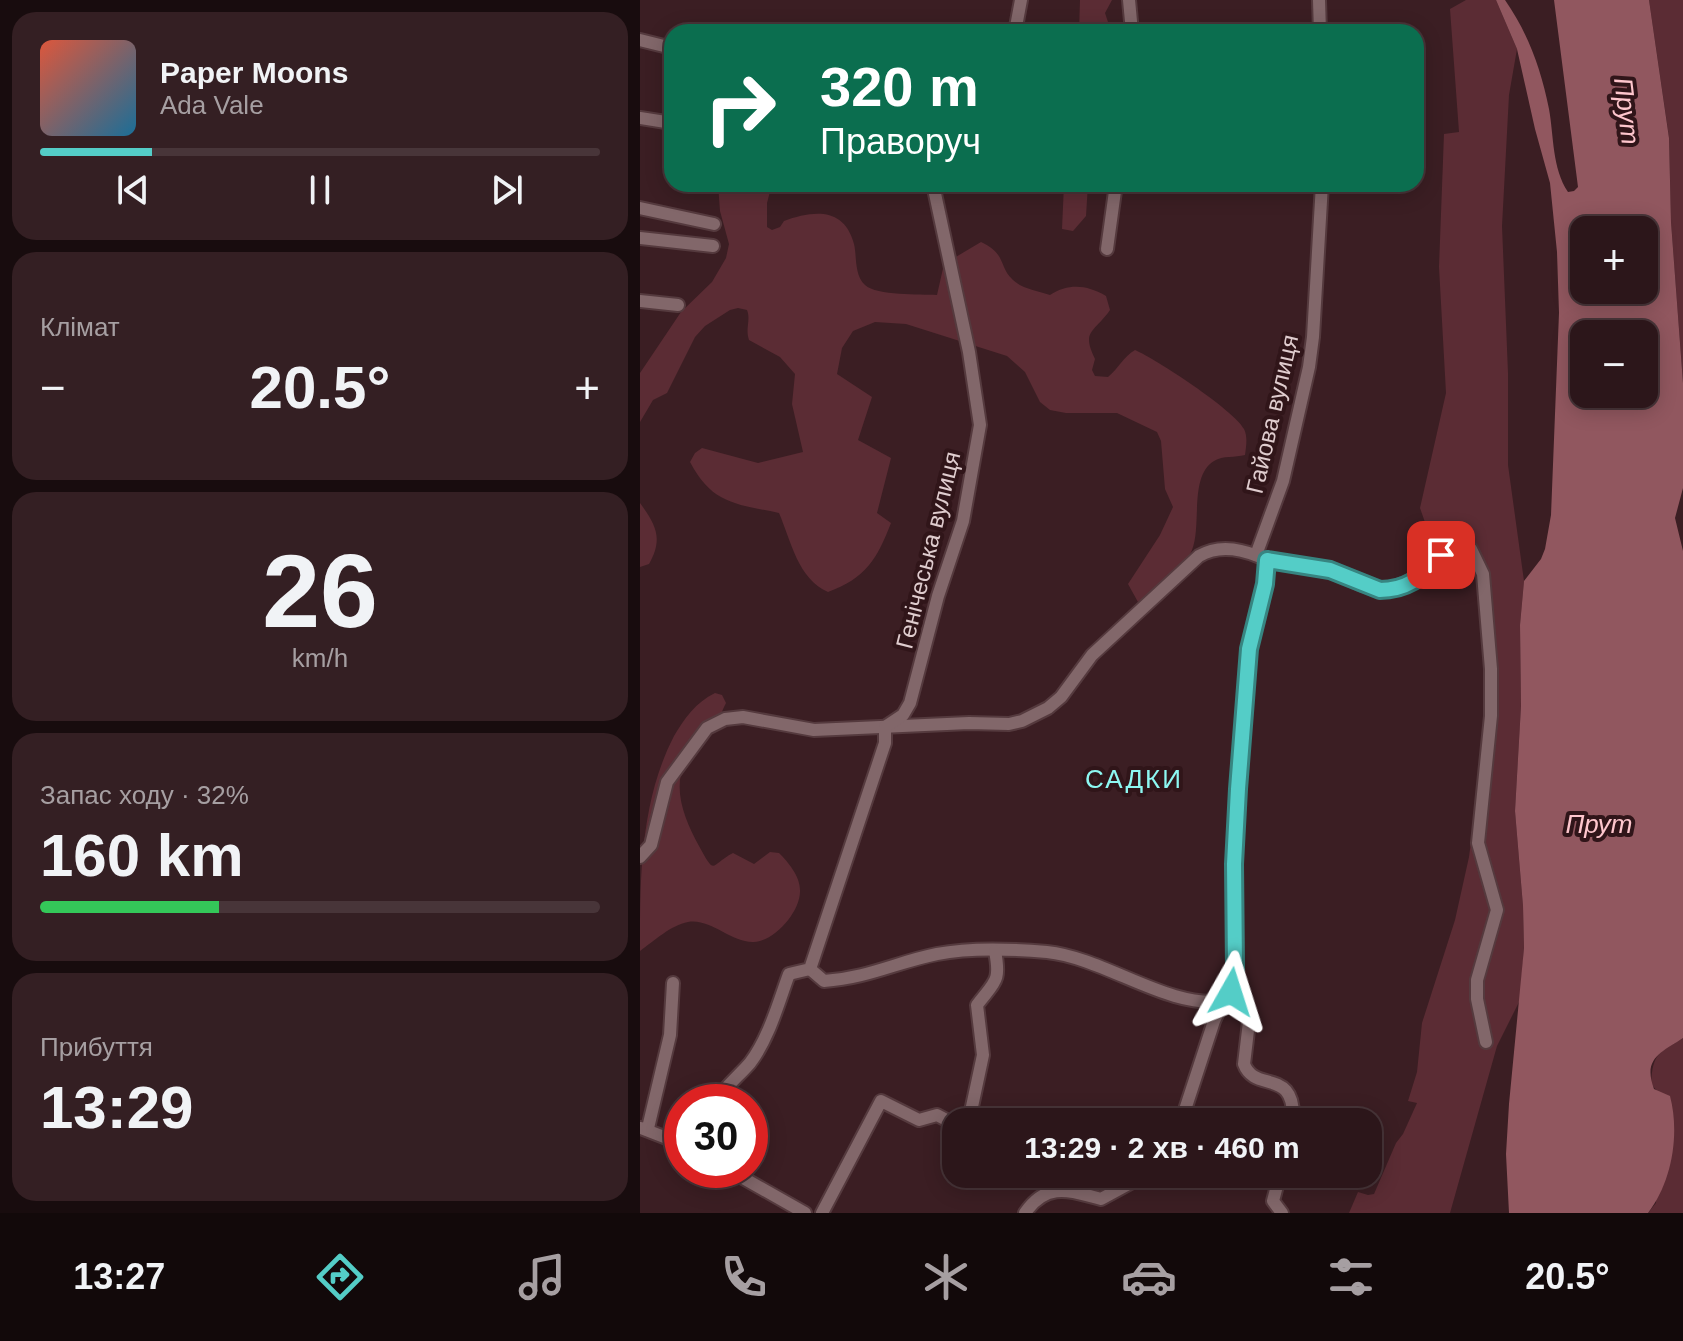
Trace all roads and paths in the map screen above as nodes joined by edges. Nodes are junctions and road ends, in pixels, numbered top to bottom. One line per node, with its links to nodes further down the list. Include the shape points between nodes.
1 (1021, 0): 4 (street)
2 (1129, 0): 5 (street)
3 (1319, 0): 6 (street)
4 (1016, 24)
5 (1131, 24)
6 (1320, 24)
7 (640, 40): 8 (street)
8 (664, 46)
9 (640, 118): 10 (street)
10 (664, 122)
11 (934, 192): 22 (street, Генічеська вулиця, via 980,425 963,521 919,677 903,715)
12 (1115, 192): 18 (street)
13 (1322, 192): 21 (street, Гайова вулиця, via 1309,367)
14 (640, 208): 15 (street)
15 (714, 224)
16 (640, 238): 17 (street)
17 (713, 246)
18 (1107, 249)
19 (640, 301): 20 (street)
20 (678, 305)
21 (1262, 557): 22 (street, via 1218,548 1199,556 1092,655 1061,697 1022,721); 27 (street, Гайова вулиця, via 1265,584 1249,649 1235,849 1235,968 1231,992); 28 (street, via 1330,570 1380,590 1428,573 1453,538 1477,558 1491,669 1478,843 1497,910 1477,980)
22 (885, 727): 23 (street, via 814,730 743,717 707,728 667,782 651,845); 25 (street, via 885,743)
23 (640, 857)
24 (995, 951): 25 (street, via 936,954 838,980 824,981); 27 (street, via 1051,952 1180,997); 30 (street, via 996,983 977,1005 983,1055)
25 (810, 969): 29 (street, via 789,974 765,1037 750,1063)
26 (673, 983): 34 (street, via 670,1035)
27 (1223, 1001): 31 (street, Гайова вулиця); 32 (street, via 1248,1014 1246,1070 1287,1090)
28 (1486, 1042)
29 (728, 1084)
30 (972, 1108)
31 (1186, 1108)
32 (1292, 1108)
33 (942, 1118): 40 (street, via 919,1120 881,1101)
34 (644, 1128): 35 (street)
35 (664, 1136)
36 (761, 1188): 39 (street)
37 (1121, 1188): 41 (street, via 1101,1199 1060,1190 1041,1195)
38 (1276, 1188): 42 (street, via 1273,1201)
39 (805, 1213)
40 (822, 1213)
41 (1025, 1213)
42 (1282, 1213)

